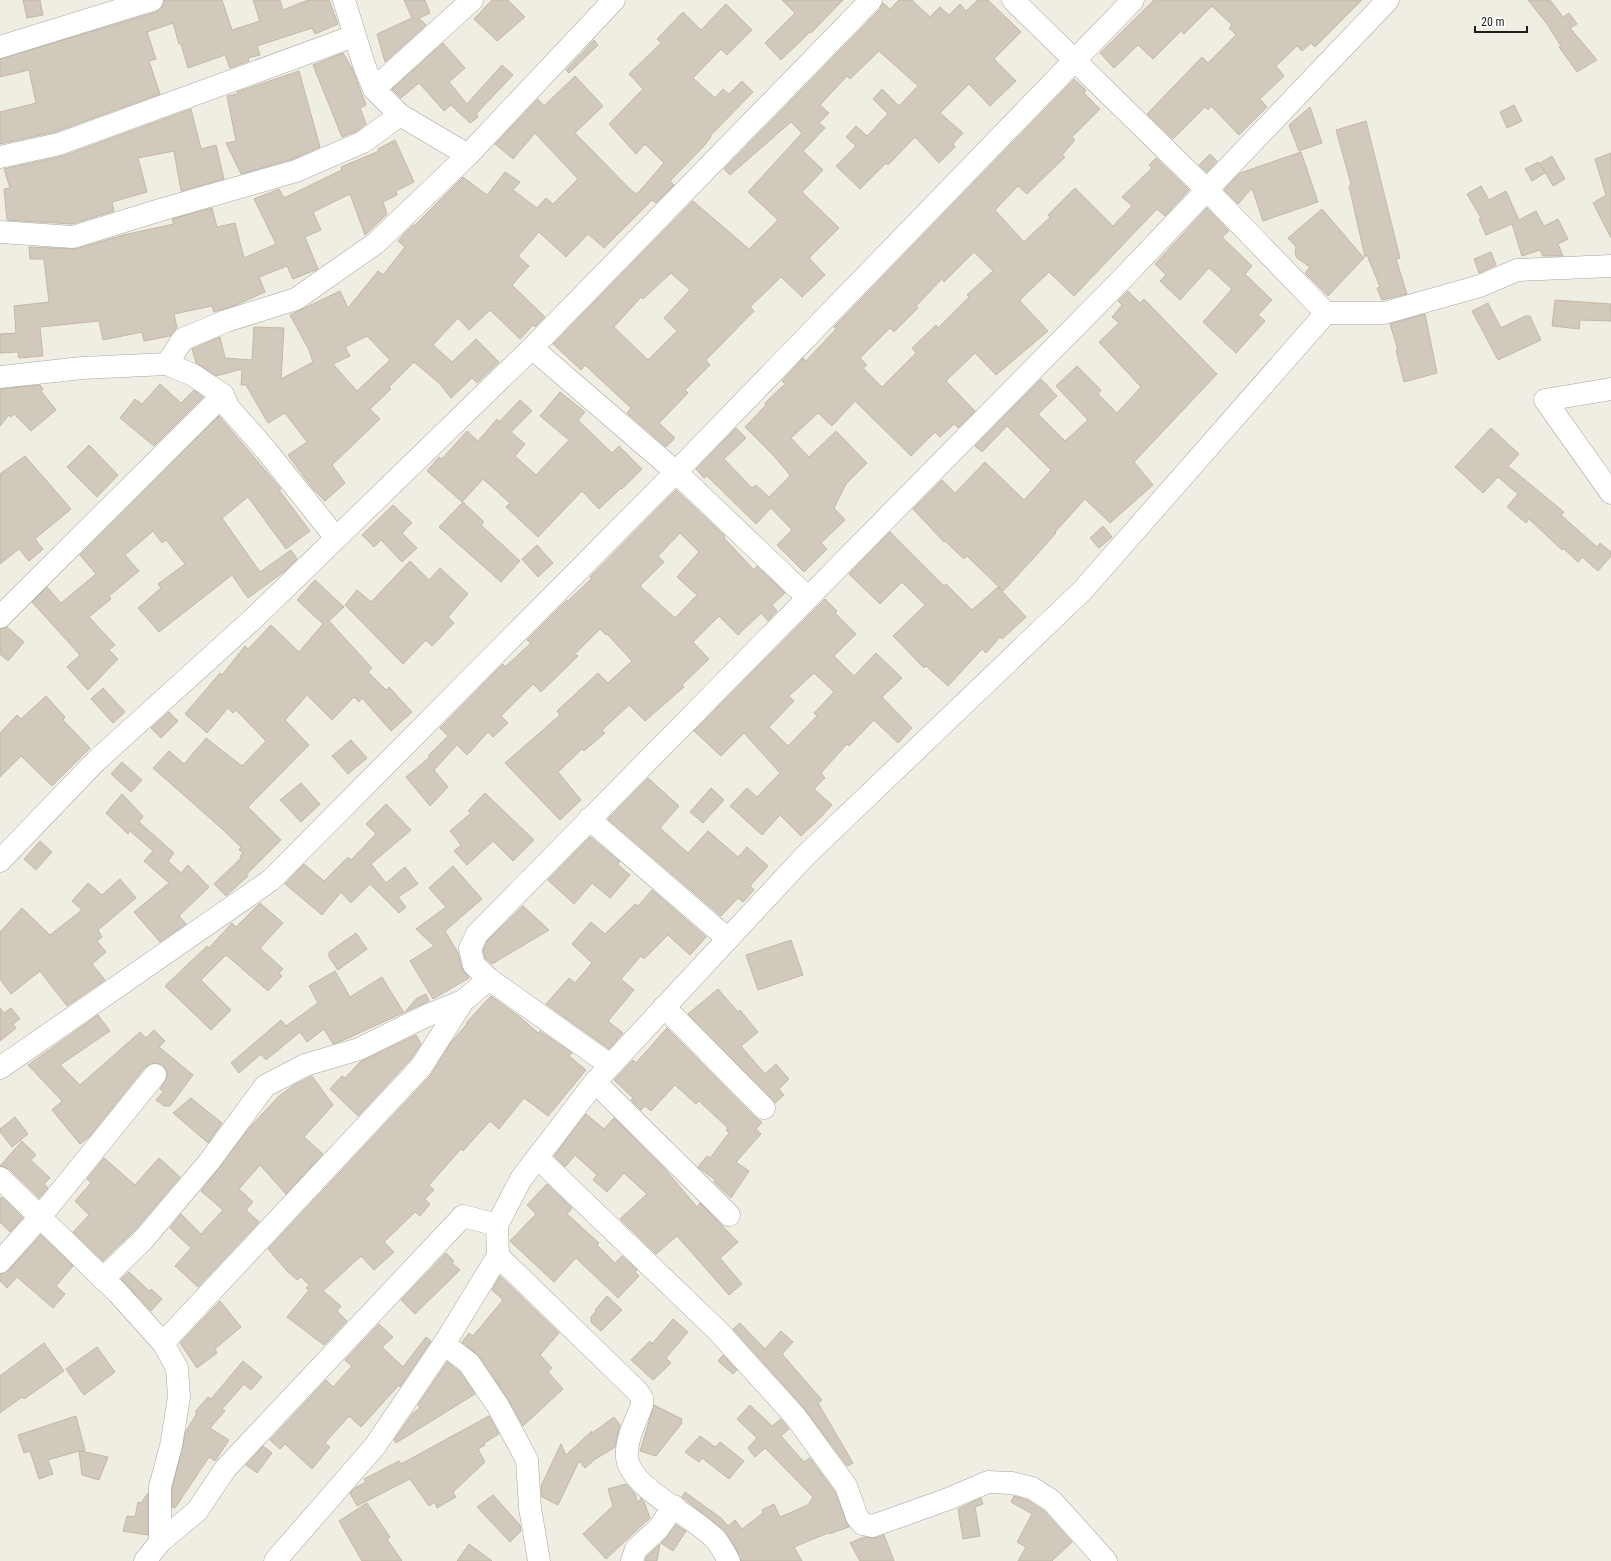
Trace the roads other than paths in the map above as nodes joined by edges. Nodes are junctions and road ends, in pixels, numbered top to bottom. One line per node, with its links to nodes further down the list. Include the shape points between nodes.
1 (152, 0): 10 (street)
2 (344, 0): 9 (street)
3 (472, 0): 12 (street)
4 (614, 0): 14 (street)
5 (871, 0): 20 (street)
6 (1013, 0): 11 (street)
7 (1132, 0): 11 (street)
8 (1388, 0): 16 (street)
9 (354, 36): 12 (street); 15 (street, via 59,144)
10 (0, 47)
11 (1075, 60): 16 (street); 25 (street)
12 (374, 89): 13 (street)
13 (400, 115): 14 (street); 17 (street, via 363,142 296,171 73,237)
14 (468, 155): 21 (street, via 376,243 296,299 226,321 183,339)
15 (0, 157)
16 (1207, 190): 19 (street); 28 (street)
17 (0, 232)
18 (1611, 266): 19 (street, via 1517,270 1480,286 1384,313)
19 (1326, 313): 32 (street, via 1083,590 806,855)
20 (532, 348): 25 (street); 27 (street)
21 (167, 364): 22 (street, via 82,368); 24 (street, via 193,375)
22 (0, 377)
23 (1611, 389): 26 (street, via 1545,400)
24 (223, 395): 27 (street, via 228,407); 29 (street)
25 (676, 472): 28 (street); 37 (street, via 271,880)
26 (1611, 493)
27 (336, 538): 31 (street, via 254,618 96,761)
28 (806, 597): 30 (street)
29 (0, 617)
30 (589, 819): 32 (street); 33 (street, via 477,934 470,949 474,965)
31 (0, 861)
32 (728, 939): 35 (street)
33 (489, 979): 34 (street); 36 (street)
34 (463, 1001): 48 (street, via 359,1049 305,1065 265,1086 209,1162 143,1240); 49 (street, via 421,1067)
35 (664, 1007): 36 (street); 40 (street)
36 (610, 1065): 39 (street)
37 (0, 1068)
38 (155, 1075): 44 (street)
39 (595, 1082): 41 (street); 43 (street)
40 (764, 1108)
41 (538, 1158): 45 (street, via 521,1179); 58 (street, via 718,1331 795,1416 846,1486 857,1517 863,1524 872,1526 881,1523 948,1500 988,1482 1012,1483 1032,1488 1052,1501)
42 (0, 1178): 44 (street)
43 (729, 1215)
44 (40, 1217): 47 (street); 48 (street)
45 (497, 1225): 46 (street); 52 (street, via 463,1216 226,1468 197,1511)
46 (498, 1256): 50 (street); 51 (street, via 642,1398 642,1405 627,1447 627,1458 632,1473 643,1485)
47 (0, 1262)
48 (103, 1279): 49 (street)
49 (163, 1343): 52 (street, via 177,1368 179,1397 160,1487)
50 (444, 1344): 54 (street, via 375,1446); 55 (street, via 469,1363 498,1406 527,1460 530,1508)
51 (674, 1506): 56 (street, via 658,1530 636,1549); 57 (street, via 716,1540)
52 (160, 1542): 53 (street)
53 (145, 1561)
54 (275, 1561)
55 (539, 1561)
56 (632, 1561)
57 (729, 1561)
58 (1106, 1561)

